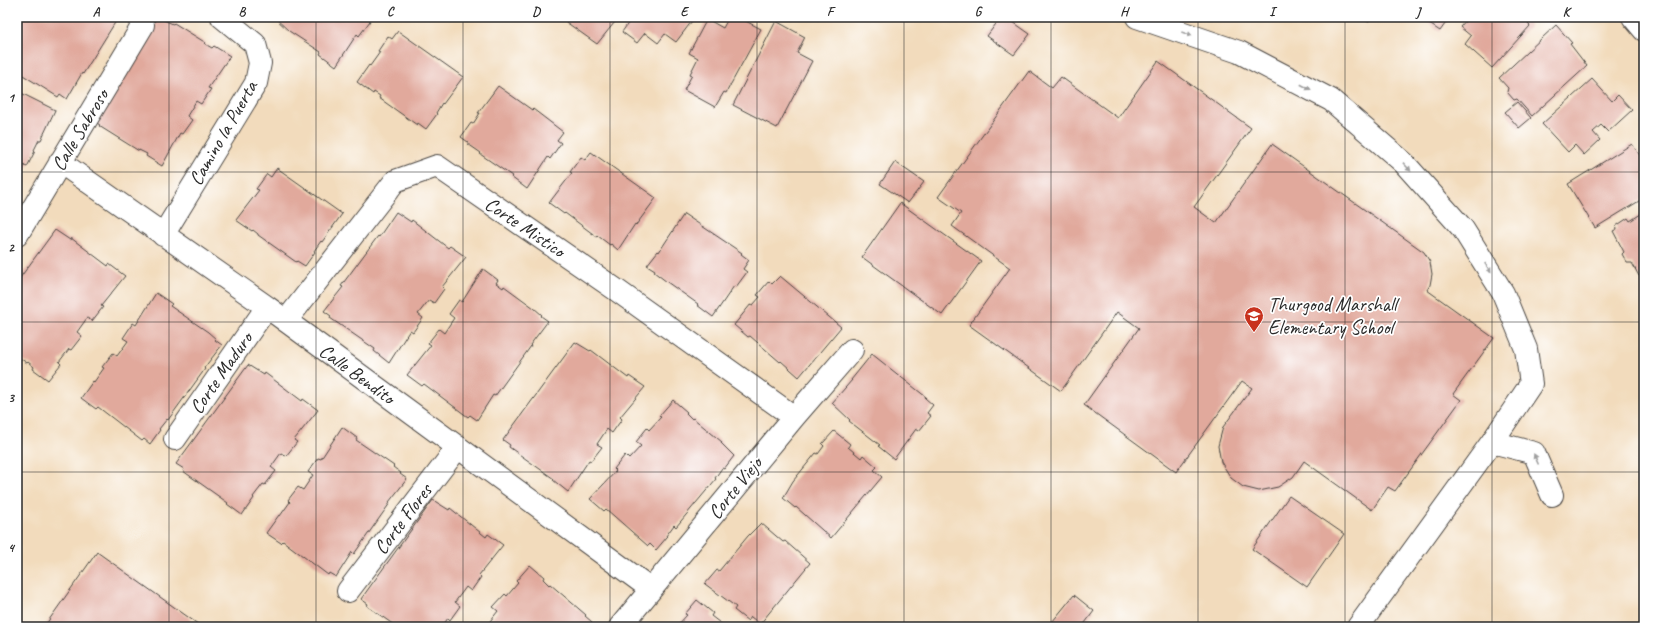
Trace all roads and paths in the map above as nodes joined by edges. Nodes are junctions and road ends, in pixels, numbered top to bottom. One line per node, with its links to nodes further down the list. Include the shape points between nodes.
1 (222, 17): 8 (street, Camino la Puerta, via 255,44 260,63 256,82)
2 (1137, 17): 14 (street, one-way to 14, via 1239,52 1331,100 1404,163 1463,230 1503,293 1526,349 1531,384)
3 (1634, 17): 5 (street)
4 (143, 25): 6 (street, Calle Sabroso)
5 (1644, 30)
6 (60, 162): 7 (street, Calle Sabroso); 8 (street, Calle Bendito)
7 (17, 235)
8 (163, 235): 9 (street, Calle Bendito)
9 (267, 307): 10 (street, Calle Bendito); 13 (street, Corte Maduro)
10 (286, 321): 12 (street, Corte Mistico, via 395,181 437,166 616,289); 15 (street, Calle Bendito)
11 (852, 350): 12 (street, Corte Viejo)
12 (794, 417): 17 (street, Corte Viejo)
13 (175, 439)
14 (1492, 442): 16 (street, one-way to 14, via 1534,453); 20 (street)
15 (458, 447): 17 (street, Calle Bendito); 18 (street, Corte Flores)
16 (1552, 495)
17 (652, 590): 19 (street, Corte Viejo)
18 (348, 591)
19 (620, 627)
20 (1358, 627)

